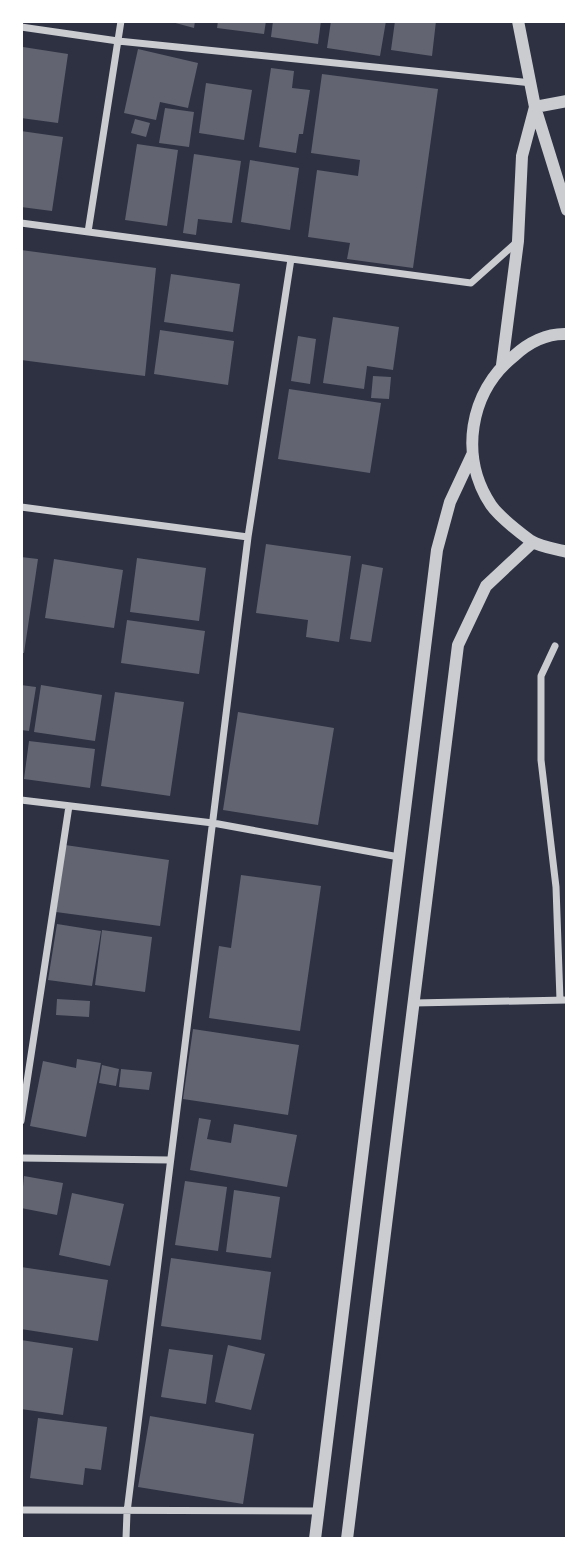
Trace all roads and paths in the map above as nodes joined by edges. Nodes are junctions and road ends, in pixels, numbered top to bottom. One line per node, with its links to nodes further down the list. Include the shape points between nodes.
1 (121, 21): 4 (street)
2 (518, 21): 5 (street)
3 (21, 27): 4 (street)
4 (118, 41): 5 (street); 10 (street)
5 (532, 83): 7 (street)
6 (567, 101): 7 (street)
7 (535, 107): 8 (street); 11 (street, via 522,156)
8 (567, 210)
9 (21, 223): 10 (street)
10 (88, 232): 12 (street)
11 (518, 241): 12 (street, via 471,284); 14 (street)
12 (291, 259): 17 (street)
13 (567, 334): 14 (street, via 536,341)
14 (502, 365): 15 (street, via 483,394 472,427)
15 (472, 455): 18 (street, via 480,486 493,508); 24 (street, via 450,502 437,550)
16 (21, 507): 17 (street)
17 (248, 537): 23 (street)
18 (533, 542): 19 (street); 26 (street, via 486,586 458,645)
19 (567, 552)
20 (555, 646): 25 (street, via 541,676 541,760)
21 (21, 800): 22 (street)
22 (69, 806): 23 (street); 27 (street)
23 (213, 823): 24 (street); 29 (street)
24 (399, 857): 31 (street)
25 (563, 1000): 26 (street)
26 (414, 1003): 35 (street)
27 (21, 1121)
28 (21, 1158): 29 (street)
29 (170, 1160): 32 (street)
30 (21, 1510): 32 (street)
31 (318, 1511): 32 (street); 34 (street)
32 (127, 1512): 33 (street)
33 (126, 1539)
34 (315, 1539)
35 (347, 1539)

